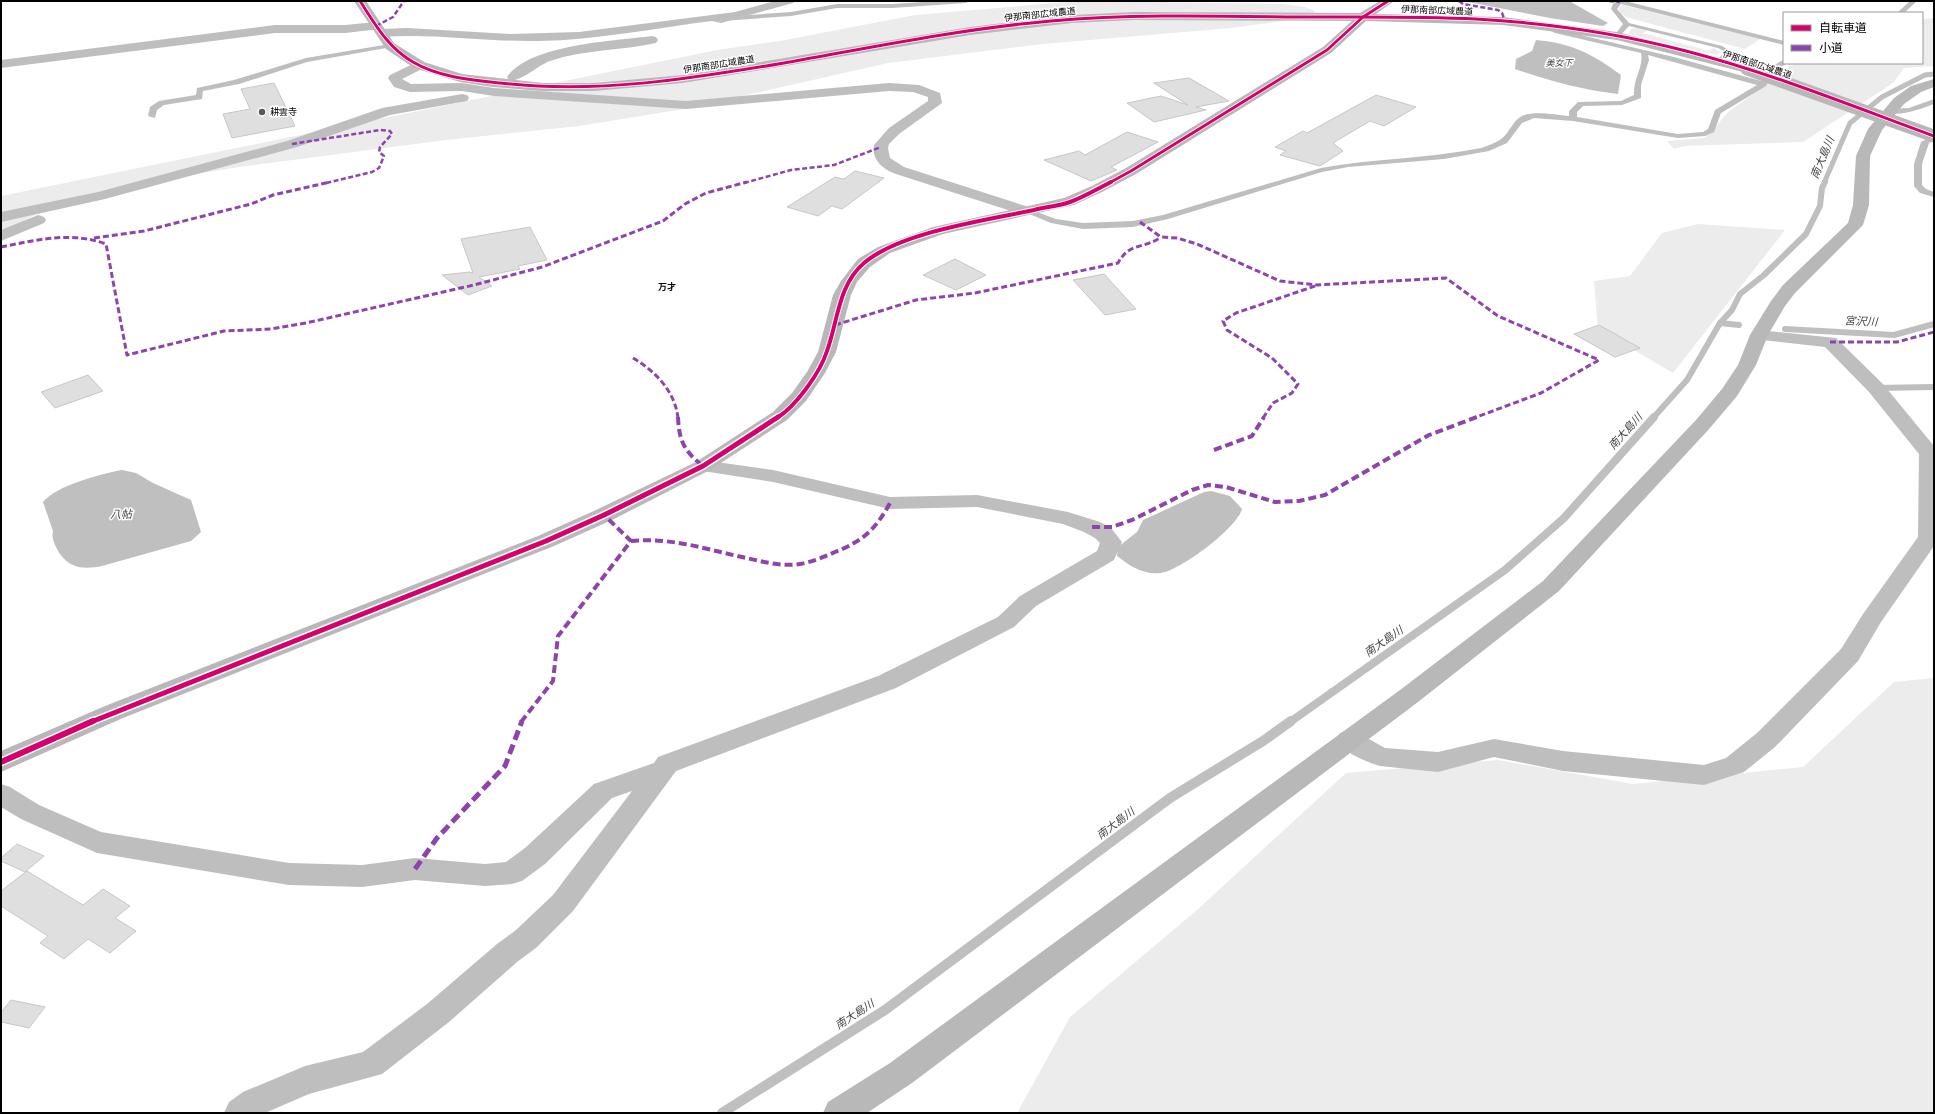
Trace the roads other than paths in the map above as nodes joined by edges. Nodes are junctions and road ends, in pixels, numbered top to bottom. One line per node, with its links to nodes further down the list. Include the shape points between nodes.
1 (360, 1): 13 (street, 伊那南部広域農道)
2 (789, 1): 8 (street)
3 (966, 1): 10 (lane, via 892,6 838,6 791,14)
4 (1388, 1): 9 (street)
5 (1914, 1): 7 (lane)
6 (1624, 2): 11 (lane, via 1616,5 1614,9); 15 (lane)
7 (1901, 12)
8 (734, 15): 10 (street); 13 (street, via 557,37 485,36)
9 (1363, 17): 12 (street, 伊那南部広域農道, via 1460,19); 21 (street, 伊那南部広域農道, via 1172,16 1072,20 889,43 683,79 594,87 543,87 493,83 460,78); 33 (street, via 1327,50 1131,171 1068,202)
10 (722, 19): 22 (street, via 668,37 555,55 533,63)
11 (1627, 24): 14 (lane); 18 (lane, via 1720,47 1729,52)
12 (1544, 25): 14 (street, 伊那南部広域農道); 17 (lane, via 1557,32)
13 (379, 29): 16 (street, 伊那南部広域農道); 20 (street, via 275,29)
14 (1617, 36): 18 (street, 伊那南部広域農道)
15 (1783, 43)
16 (390, 46): 21 (street, 伊那南部広域農道); 28 (lane, via 306,60 236,82 200,90 199,96 162,103 153,109)
17 (1644, 52): 24 (lane); 29 (lane, via 1646,60 1637,84 1638,96 1622,103 1581,104 1573,111)
18 (1719, 61): 30 (street, 伊那南部広域農道, bridge)
19 (1783, 63): 24 (lane, via 1772,70)
20 (1, 64)
21 (419, 66): 25 (street, via 395,78 399,84 410,88 448,86)
22 (514, 77)
23 (1934, 83): 27 (street, via 1916,89)
24 (1763, 84): 29 (lane, via 1718,112 1711,130 1705,134 1678,136)
25 (496, 91): 32 (street, via 387,111 292,144); 33 (street, via 686,105 889,87 917,88 936,96 935,103 883,142 882,158 890,166 908,173)
26 (1934, 101): 27 (lane, via 1910,110)
27 (1889, 111): 36 (street, via 1875,129 1863,156 1861,205 1855,225 1789,289)
28 (152, 116)
29 (1572, 119): 33 (lane, via 1550,116 1526,117 1519,121 1504,141 1486,149 1444,157 1348,165 1321,170 1165,217 1133,224 1083,226 1054,221)
30 (1934, 137): 31 (lane, via 1925,142 1918,164 1918,186 1922,191)
31 (1934, 195)
32 (100, 196): 34 (street); 35 (street, via 72,211 32,222)
33 (1026, 212): 40 (street, via 939,230 890,248 864,263 849,281 842,296 827,352 799,397 780,416)
34 (1, 217)
35 (1, 236)
36 (1759, 335): 38 (street, via 1830,342); 41 (street, via 1747,365 1730,392 1708,419 1551,586)
37 (1934, 387): 38 (lane)
38 (1876, 388): 39 (street)
39 (1931, 456): 41 (street, via 1929,537 1871,619 1850,655 1766,740 1735,765 1704,775 1563,761 1494,748 1438,762 1380,757)
40 (704, 466): 42 (street, via 546,541 121,709); 43 (street, via 773,476 890,503 977,501 1068,518 1092,527 1111,542 1106,555 1028,602 1006,622 887,682 667,764)
41 (1349, 740): 46 (street, via 901,1073)
42 (1, 762)
43 (660, 770): 44 (street, via 603,791 535,856 512,873 485,875 414,869 362,876 281,873 97,842 30,812); 45 (street, via 563,903 526,939 438,1013 371,1064 305,1080 254,1102)
44 (1, 794)
45 (240, 1113)
46 (839, 1113)

